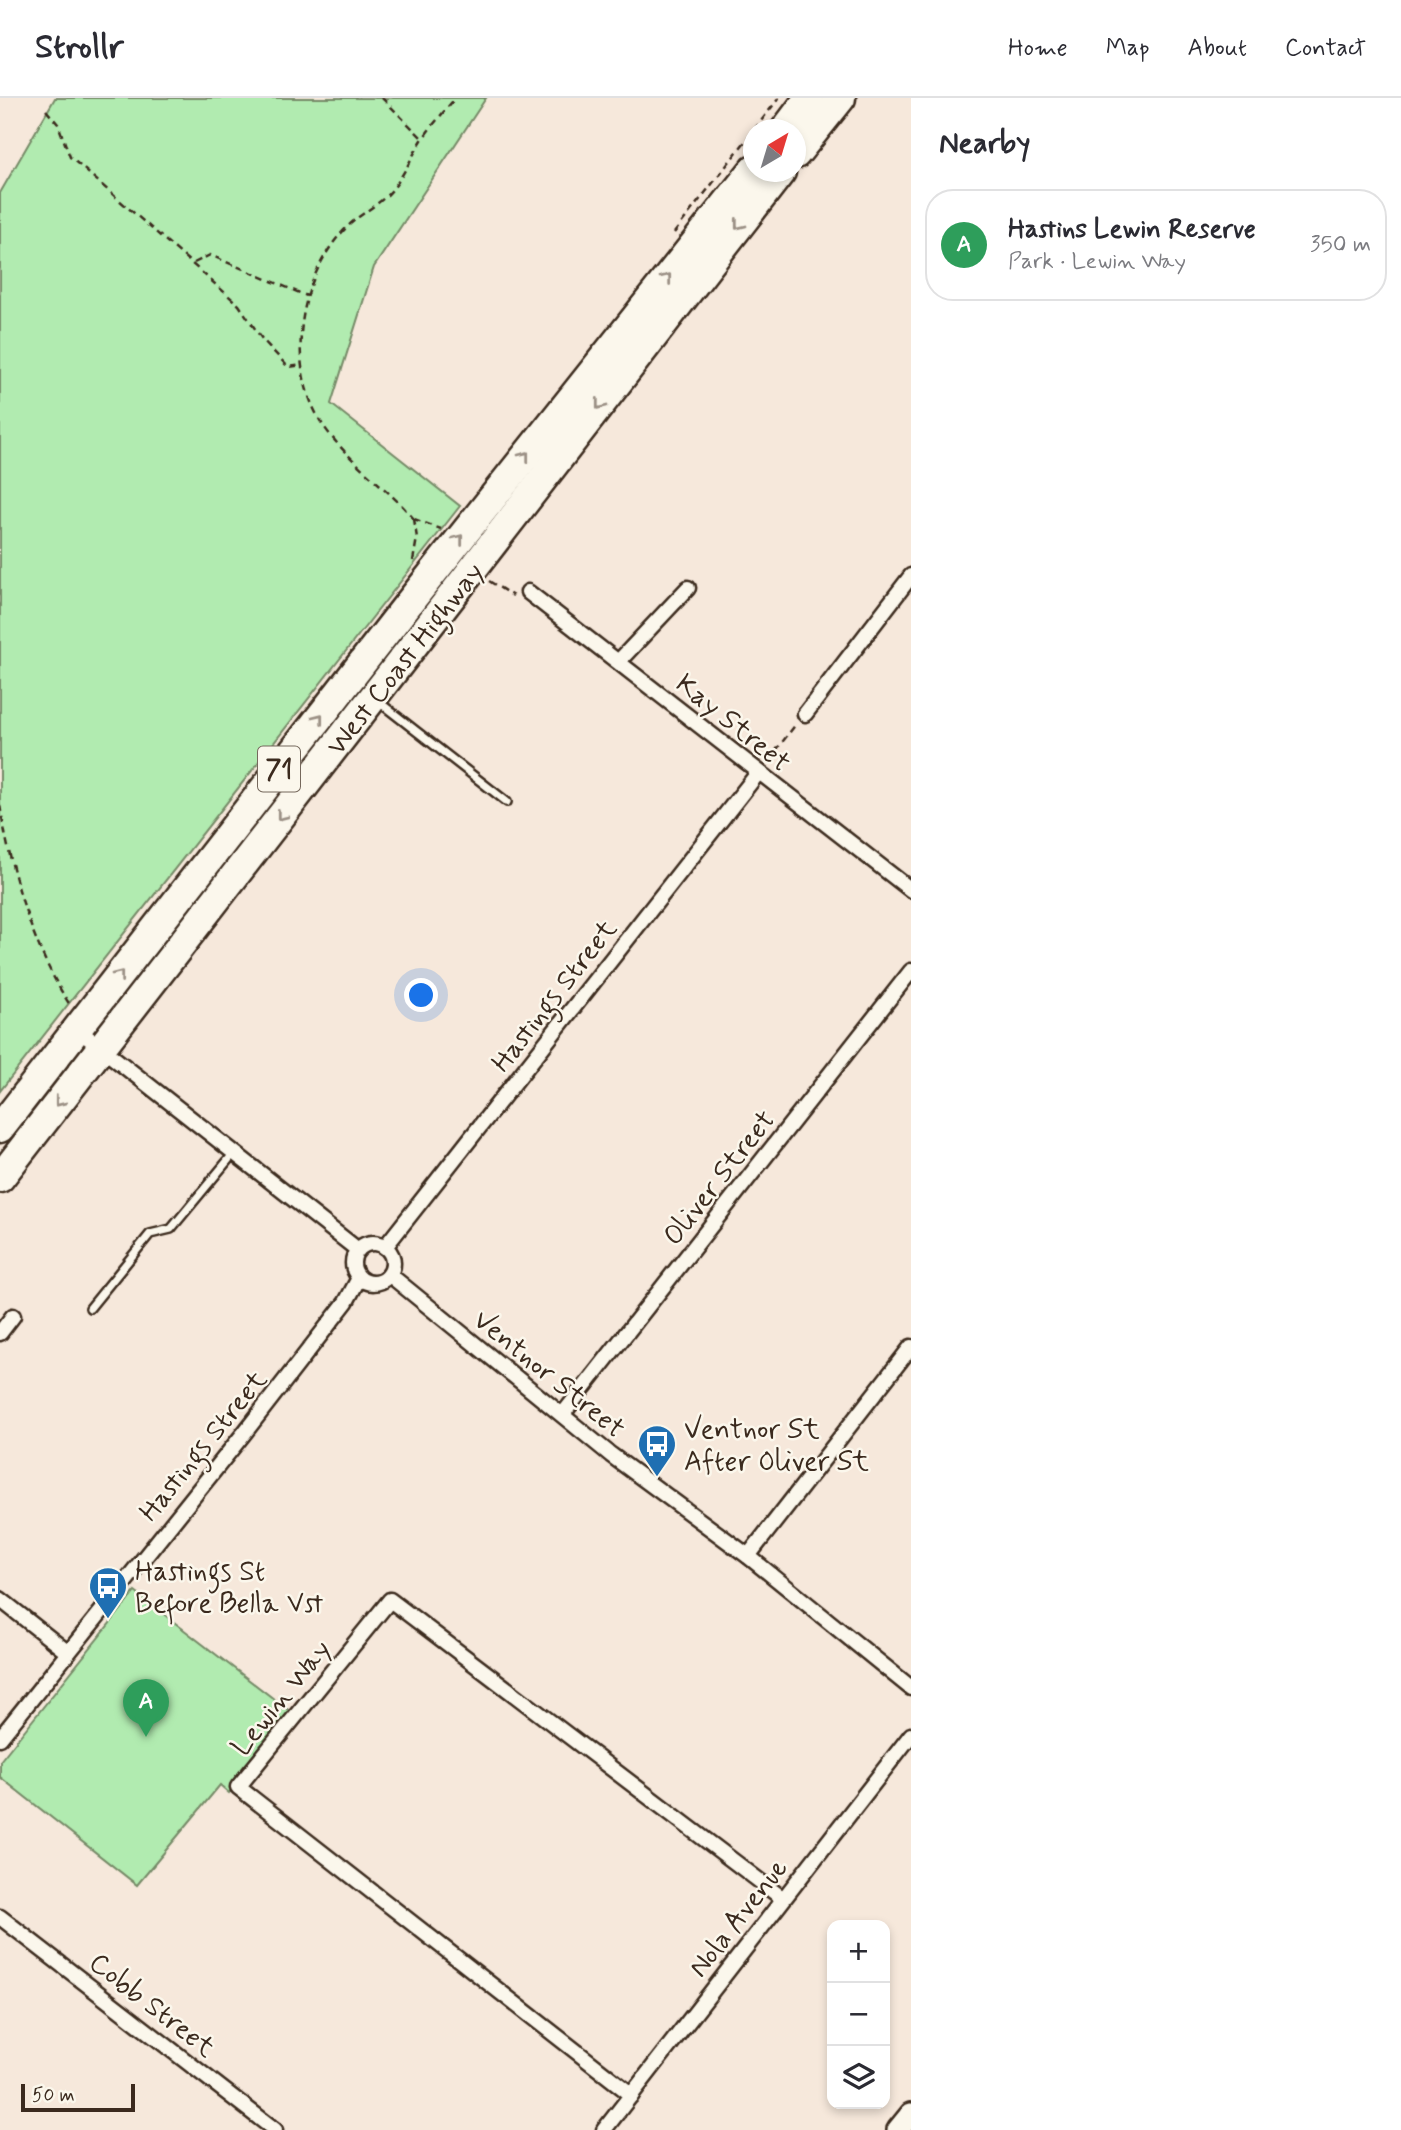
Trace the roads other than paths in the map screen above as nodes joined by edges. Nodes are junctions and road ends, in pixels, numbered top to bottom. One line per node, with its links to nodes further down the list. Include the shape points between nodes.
1 (809, 98): 3 (highway)
2 (841, 98): 4 (highway)
3 (793, 119)
4 (806, 142)
5 (744, 182): 10 (highway, West Coast Highway / 71, one-way to 5)
6 (773, 182): 11 (highway, West Coast Highway / 71, one-way to 11)
7 (911, 576): 14 (street)
8 (688, 588): 12 (street)
9 (528, 592): 12 (street, Kay Street)
10 (405, 608): 11 (highway); 19 (highway, West Coast Highway / 71, one-way to 10)
11 (427, 627): 13 (highway, West Coast Highway / 71)
12 (619, 661): 15 (street, Kay Street)
13 (373, 698): 16 (lane); 20 (highway, West Coast Highway / 71, one-way to 20)
14 (805, 713)
15 (758, 773): 17 (street, Kay Street); 24 (street, Hastings Street)
16 (507, 802)
17 (911, 890)
18 (911, 971): 32 (street, Oliver Street)
19 (74, 1018): 20 (street); 21 (highway, West Coast Highway / 71)
20 (101, 1049): 22 (street); 23 (highway, West Coast Highway / 71, one-way to 23)
21 (0, 1128)
22 (234, 1153): 25 (street); 28 (lane, via 171,1229 150,1234)
23 (0, 1178)
24 (385, 1247): 25 (street, via 375,1243); 26 (street, via 393,1259)
25 (358, 1250): 27 (street, via 353,1263)
26 (390, 1275): 27 (street, via 373,1283); 32 (street, Ventnor Street)
27 (359, 1278): 35 (street, Hastings Street, via 346,1302 245,1432)
28 (90, 1308)
29 (13, 1315): 30 (street)
30 (0, 1333)
31 (911, 1347): 33 (street)
32 (563, 1414): 33 (street, Ventnor Street)
33 (748, 1556): 36 (street, Ventnor Street)
34 (0, 1599): 35 (street)
35 (67, 1652): 38 (street, Hastings Street)
36 (911, 1689)
37 (911, 1735): 39 (street, Nola Avenue)
38 (0, 1738)
39 (782, 1898): 41 (street, Nola Avenue); 41 (street, Lewin Way, via 390,1600 238,1787)
40 (0, 1917): 43 (street, Cobb Street)
41 (632, 2095): 44 (street, Nola Avenue)
42 (911, 2114): 45 (street)
43 (275, 2130)
44 (604, 2130)
45 (898, 2130)

